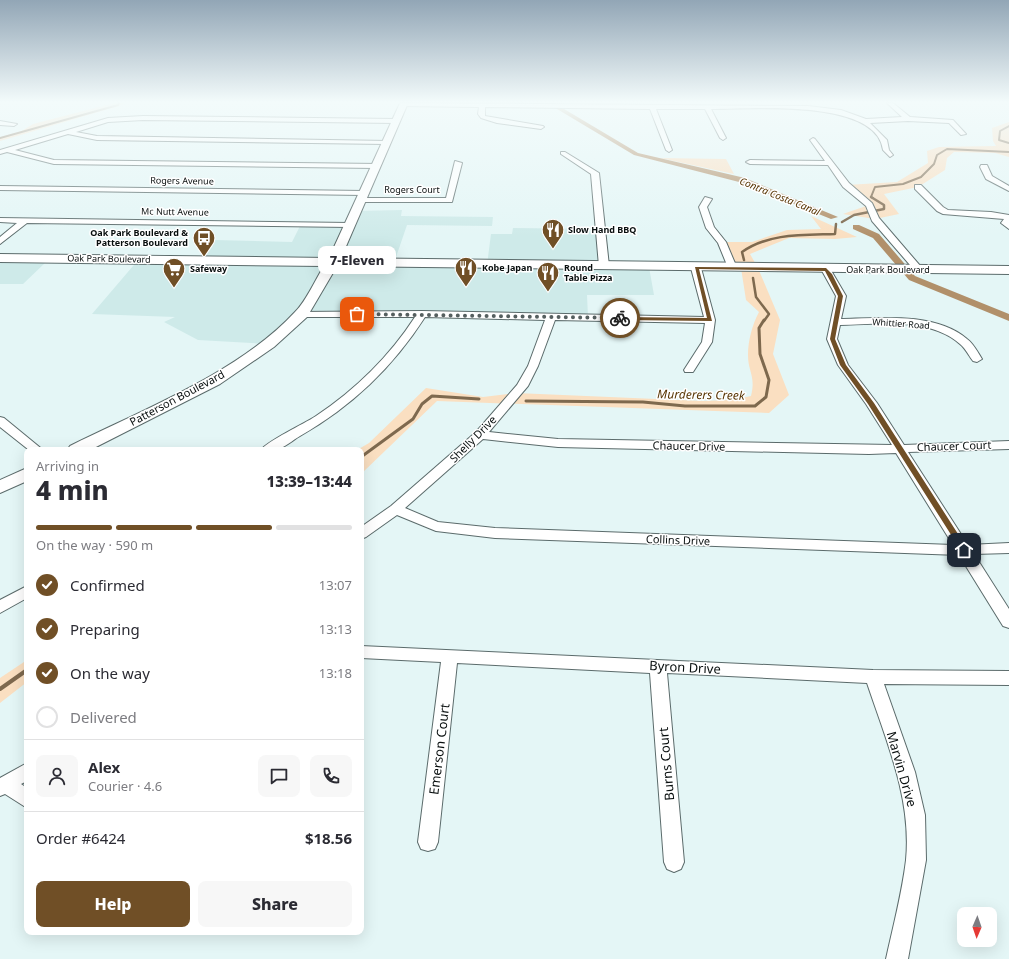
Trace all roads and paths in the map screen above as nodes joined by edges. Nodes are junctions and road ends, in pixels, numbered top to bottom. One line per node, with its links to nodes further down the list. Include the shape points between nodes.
1 (15, 148): 5 (street)
2 (384, 148): 11 (street, Patterson Boulevard)
3 (819, 148): 10 (street)
4 (886, 148): 7 (street)
5 (4, 151): 11 (street, via 54,162)
6 (563, 153): 26 (street, via 594,173)
7 (890, 155)
8 (750, 162): 10 (street)
9 (458, 163): 16 (street, Rogers Court, via 449,200)
10 (830, 163): 30 (street, via 846,185 869,205 872,214)
11 (376, 166): 16 (street, Patterson Boulevard)
12 (984, 167): 15 (street, via 989,177)
13 (918, 187): 18 (street, via 946,212)
14 (0, 188): 16 (street, Rogers Avenue)
15 (1009, 189)
16 (363, 197): 21 (street, Patterson Boulevard)
17 (708, 199): 28 (street, via 703,206 710,228 722,242)
18 (1009, 217): 22 (street, via 1005,223)
19 (0, 220): 20 (street, Mc Nutt Avenue)
20 (24, 221): 21 (street, Mc Nutt Avenue); 23 (street)
21 (350, 225): 25 (street, Patterson Boulevard)
22 (1009, 227)
23 (0, 241)
24 (0, 258): 25 (street, Oak Park Boulevard)
25 (331, 263): 26 (street, Oak Park Boulevard); 32 (street, Patterson Boulevard)
26 (604, 266): 27 (street, Oak Park Boulevard)
27 (696, 268): 28 (street, Oak Park Boulevard); 35 (street)
28 (732, 268): 29 (street, Oak Park Boulevard)
29 (826, 269): 30 (street, Oak Park Boulevard); 36 (street, via 841,296)
30 (908, 270): 31 (street, Oak Park Boulevard)
31 (1009, 270)
32 (302, 314): 33 (street); 43 (street, Patterson Boulevard, via 269,344 214,381)
33 (422, 314): 34 (street); 44 (street, via 407,340 372,377 327,414)
34 (551, 317): 35 (street); 40 (street, Shelly Drive, via 533,366 522,386)
35 (710, 320): 38 (street, via 707,342)
36 (836, 322): 37 (street, Whittier Road, via 893,322 938,327 963,341); 45 (street, via 832,339 843,365)
37 (976, 359)
38 (689, 370)
39 (0, 421): 42 (street)
40 (480, 435): 45 (street, Chaucer Drive, via 558,443 869,450); 48 (street, Shelly Drive)
41 (1009, 445): 45 (street, Chaucer Court)
42 (33, 447)
43 (82, 447)
44 (272, 447)
45 (899, 448): 51 (street)
46 (24, 475): 47 (street)
47 (0, 487)
48 (396, 510): 49 (street, Shelly Drive); 51 (street, Collins Drive, via 436,526 496,533)
49 (364, 532)
50 (1009, 548): 51 (street, Collins Drive)
51 (964, 550): 54 (street)
52 (24, 593): 53 (street)
53 (0, 607)
54 (1009, 622)
55 (364, 652): 56 (street, Byron Drive)
56 (450, 656): 57 (street, Byron Drive); 63 (street, Emerson Court)
57 (658, 666): 58 (street, Byron Drive); 64 (street, Burns Court)
58 (873, 677): 59 (street, Byron Drive); 65 (street, Marvin Drive, via 906,772 915,815 916,860)
59 (1009, 678)
60 (24, 773): 61 (street)
61 (3, 787): 62 (street)
62 (24, 797)
63 (428, 842)
64 (674, 862)
65 (897, 959)

